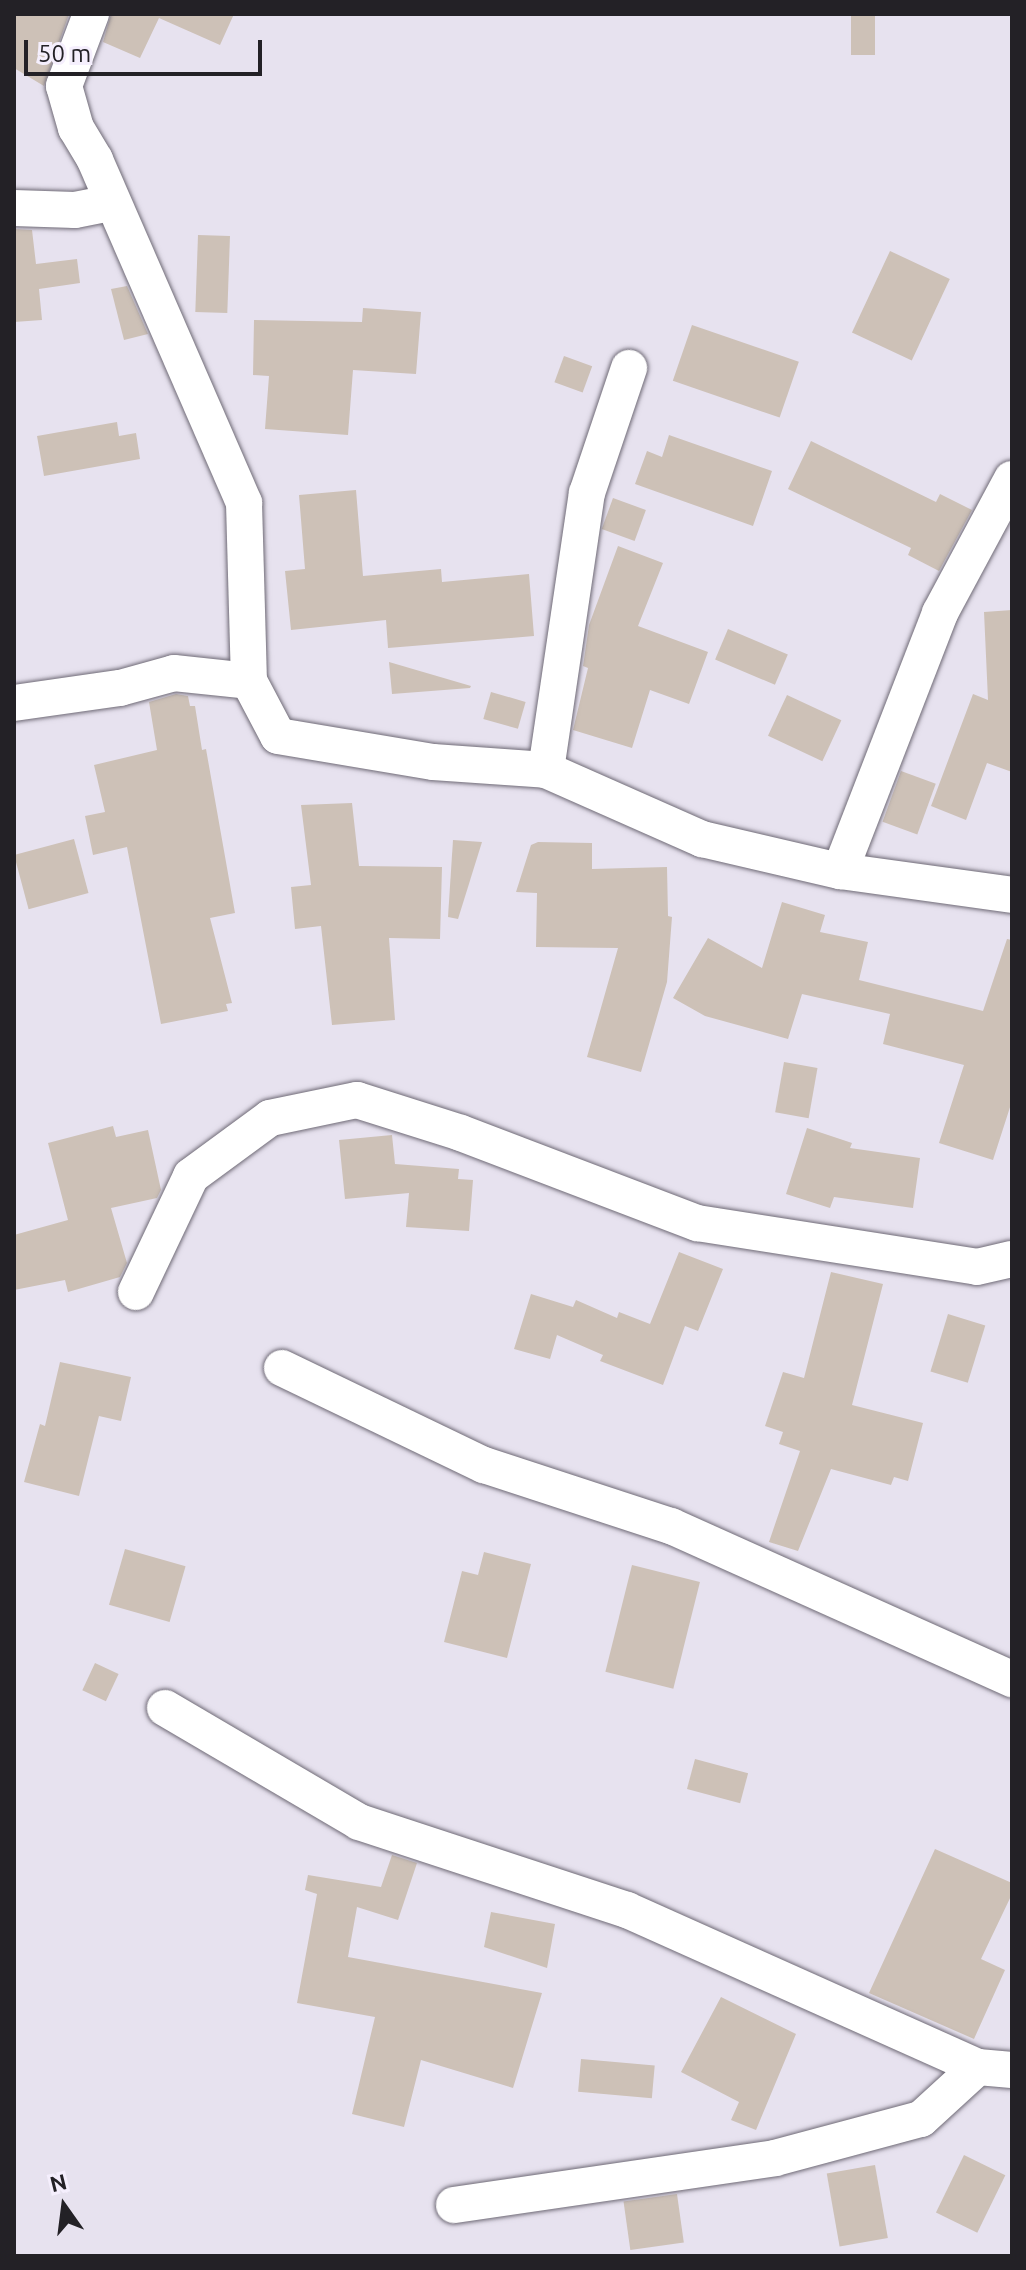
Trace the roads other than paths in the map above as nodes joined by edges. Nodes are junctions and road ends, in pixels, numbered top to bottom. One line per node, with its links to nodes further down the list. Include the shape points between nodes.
1 (91, 14): 2 (street, via 64,86 76,128)
2 (111, 203): 3 (street, via 75,210); 6 (street, via 244,503)
3 (14, 208)
4 (629, 368): 8 (street, via 587,493)
5 (1012, 479): 9 (street, via 940,613)
6 (249, 681): 7 (street, via 174,673 120,688); 8 (street, via 278,736 433,762)
7 (14, 703)
8 (546, 770): 9 (street, via 702,839)
9 (840, 871): 10 (street)
10 (1012, 895)
11 (1012, 1259): 12 (street, via 977,1267 697,1223 461,1133 357,1100 270,1118 191,1176)
12 (136, 1292)
13 (282, 1368): 14 (street, via 484,1465 671,1526)
14 (1012, 1679)
15 (165, 1708): 16 (street, via 359,1822 627,1910)
16 (995, 2069): 17 (street, via 921,2119 775,2158)
17 (454, 2205)

